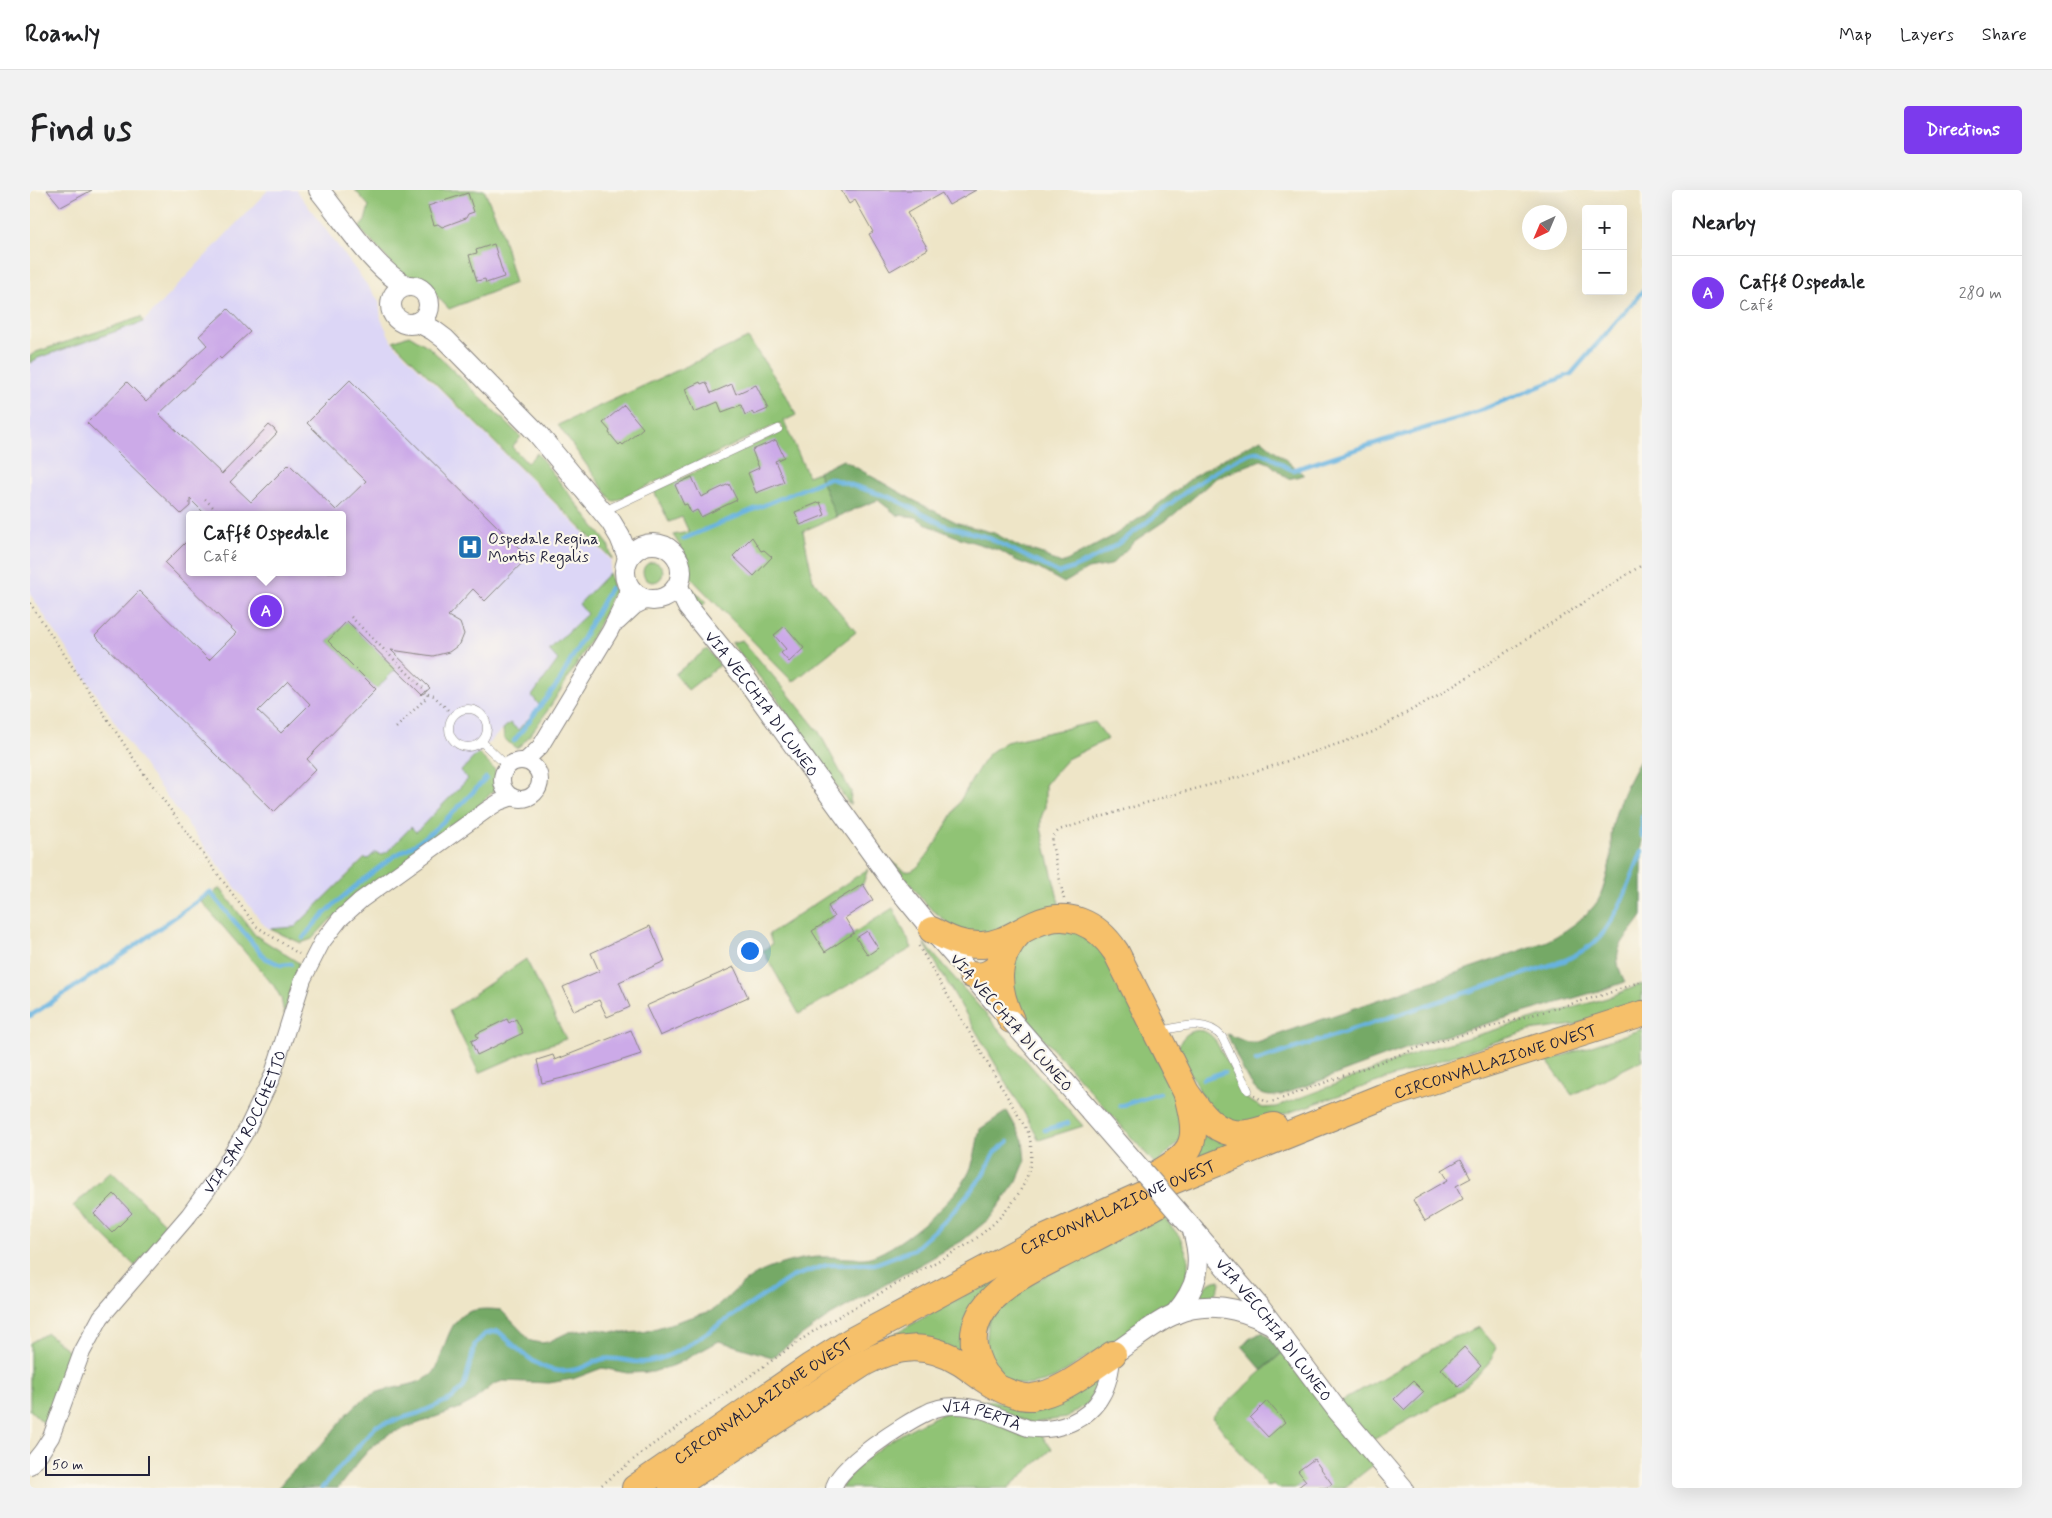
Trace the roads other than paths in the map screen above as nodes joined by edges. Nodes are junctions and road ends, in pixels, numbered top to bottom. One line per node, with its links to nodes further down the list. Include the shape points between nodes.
1 (319, 190): 2 (street, via 375,260 397,281)
2 (400, 292): 3 (street, via 413,286 423,290 429,305); 3 (street, via 392,307 394,315 405,323)
3 (422, 318): 5 (street, via 537,432)
4 (778, 428): 5 (lane)
5 (607, 517): 6 (street)
6 (636, 551): 7 (street, via 624,572); 8 (street, via 654,544 666,546 675,554 682,576)
7 (628, 586): 8 (street, VIA VECCHIA DI CUNEO, via 640,598); 9 (street)
8 (664, 595): 9 (street, via 624,615); 17 (street, VIA VECCHIA DI CUNEO, via 700,623 728,655 880,866)
9 (610, 631): 12 (street)
10 (482, 742): 10 (lane, via 470,748 455,743 448,727 454,715 466,709 480,714 485,719 487,730); 11 (lane)
11 (507, 766): 12 (street, via 519,761); 13 (street, VIA SAN ROCCHETTO)
12 (531, 766): 14 (street, VIA SAN ROCCHETTO, via 540,777 535,792 529,797)
13 (502, 784): 14 (street); 15 (street, VIA SAN ROCCHETTO)
14 (513, 797): 15 (street, VIA SAN ROCCHETTO)
15 (488, 809): 37 (street, VIA SAN ROCCHETTO, via 351,908 330,930 311,962 269,1084 246,1132 189,1216 101,1317 82,1352 51,1437)
16 (1020, 932): 18 (highway); 19 (highway, via 1007,947); 23 (highway, via 1042,921 1069,918 1101,932)
17 (925, 936): 18 (highway); 20 (street, VIA VECCHIA DI CUNEO)
18 (984, 945): 20 (highway, via 973,959)
19 (1001, 964): 20 (highway, via 983,976); 22 (highway, via 1000,986)
20 (971, 974): 22 (street, VIA VECCHIA DI CUNEO)
21 (1642, 1014): 26 (highway, CIRCONVALLAZIONE OVEST)
22 (1011, 1020): 28 (street, VIA VECCHIA DI CUNEO, bridge)
23 (1156, 1032): 24 (lane, via 1198,1025 1216,1030); 25 (highway)
24 (1248, 1090)
25 (1186, 1092): 26 (highway, via 1209,1121 1238,1134); 29 (highway, via 1193,1133 1183,1158)
26 (1382, 1097): 27 (highway, CIRCONVALLAZIONE OVEST)
27 (1269, 1141): 29 (highway, CIRCONVALLAZIONE OVEST); 36 (highway, via 1222,1171 1025,1274 991,1299 974,1329 975,1349 985,1374)
28 (1191, 1227): 30 (street, VIA VECCHIA DI CUNEO); 31 (street, via 1198,1254)
29 (1057, 1232): 38 (highway, CIRCONVALLAZIONE OVEST, via 851,1341)
30 (1232, 1275): 31 (street, via 1212,1274); 32 (street, via 1224,1294); 34 (street, VIA VECCHIA DI CUNEO)
31 (1194, 1285): 33 (street)
32 (1209, 1306): 33 (street); 34 (street, via 1245,1312)
33 (1175, 1314): 35 (street)
34 (1275, 1327): 41 (street, VIA VECCHIA DI CUNEO, via 1338,1410)
35 (1113, 1354): 36 (highway, via 1049,1392 1026,1397); 40 (street, VIA PERTÀ, via 1102,1396 1077,1420 1056,1428 1037,1430 974,1408 954,1406 937,1409 909,1422 865,1452 837,1478)
36 (1007, 1392): 39 (highway, via 935,1350 894,1350 864,1363)
37 (30, 1466)
38 (635, 1488)
39 (672, 1488)
40 (834, 1488)
41 (1404, 1488)

